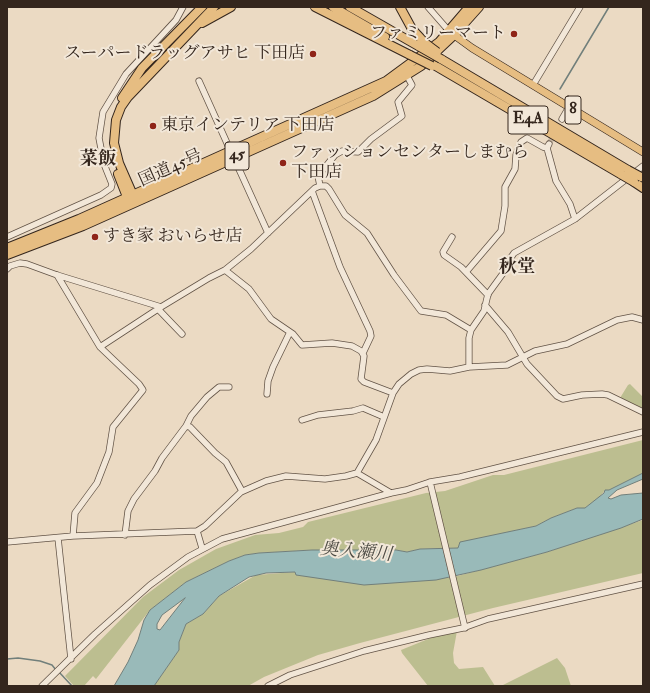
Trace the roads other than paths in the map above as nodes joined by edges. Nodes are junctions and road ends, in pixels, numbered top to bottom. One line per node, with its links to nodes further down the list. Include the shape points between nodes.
1 (183, 7): 35 (street, via 176,20 126,74 103,112 99,138 111,188 101,195)
2 (195, 7): 14 (highway)
3 (202, 7): 14 (highway)
4 (214, 7): 15 (highway)
5 (231, 7): 15 (highway)
6 (315, 7): 18 (highway)
7 (333, 7): 18 (highway)
8 (350, 7): 17 (highway, E4A)
9 (400, 7): 17 (highway)
10 (428, 7): 16 (street)
11 (469, 7): 16 (highway, 国道45号 / 45)
12 (479, 7): 16 (highway, 国道45号 / 45)
13 (580, 7): 21 (street)
14 (190, 19): 32 (highway, via 142,68 119,102 113,116 109,142 112,156)
15 (194, 27): 32 (highway, via 128,97 116,120 114,143)
16 (452, 33): 19 (highway, 国道45号 / 45); 21 (main road, 8); 25 (highway, 国道45号 / 45, via 386,81)
17 (422, 45): 27 (highway, E4A, bridge)
18 (412, 54): 27 (highway, E4A, bridge)
19 (408, 76): 25 (highway, 国道45号 / 45, via 373,96); 29 (street, via 412,85 398,102 402,116 358,152 342,151 335,155 318,176)
20 (199, 81): 25 (street)
21 (534, 85): 22 (main road, 8)
22 (569, 107): 23 (street); 24 (main road, 8)
23 (562, 119)
24 (643, 152)
25 (232, 155): 32 (highway, 国道45号 / 45); 34 (street)
26 (643, 166): 33 (street)
27 (625, 172): 28 (highway, E4A, bridge); 30 (highway, E4A, bridge)
28 (642, 178)
29 (320, 186): 31 (street); 47 (street, via 329,188 345,215 367,233 421,311 446,315)
30 (643, 188)
31 (312, 191): 34 (street); 51 (street, via 340,267 370,331 371,336)
32 (131, 198): 37 (highway, 国道45号 / 45); 38 (highway, 国道45号 / 45, via 82,226)
33 (575, 219): 41 (street, via 570,204 556,181 548,146 527,138 522,139 516,155 515,169 505,187 501,231); 43 (street, via 514,254)
34 (268, 233): 40 (street)
35 (7, 236)
36 (452, 237): 41 (street, via 443,252)
37 (7, 248)
38 (7, 255)
39 (7, 269): 42 (street, via 20,263)
40 (225, 270): 45 (street); 48 (street, via 249,289 271,319)
41 (466, 272): 43 (street)
42 (58, 275): 45 (street); 50 (street)
43 (488, 295): 44 (street)
44 (485, 305): 47 (street); 52 (street)
45 (159, 308): 49 (street); 50 (street)
46 (643, 320): 52 (street, via 632,317 618,320 567,344 535,351)
47 (471, 330): 53 (street)
48 (290, 332): 51 (street, via 302,345 332,343 352,346); 56 (street, via 273,367)
49 (182, 334)
50 (100, 347): 68 (street, via 143,390 113,427 109,452 97,482 75,513)
51 (364, 353): 55 (street, via 361,379)
52 (525, 357): 53 (street, via 498,366); 57 (street, via 527,364 550,390 563,399 602,394)
53 (470, 367): 55 (street, via 450,371 419,370 399,384)
54 (229, 387): 60 (street, via 219,387 207,397)
55 (393, 393): 58 (street)
56 (267, 394)
57 (643, 412)
58 (384, 417): 59 (street, via 363,408); 62 (street, via 376,440)
59 (302, 420)
60 (186, 426): 64 (street, via 226,462); 67 (street, via 134,499 128,512)
61 (643, 432): 63 (street)
62 (357, 473): 64 (street, via 325,478 286,476); 65 (street)
63 (431, 484): 65 (street); 73 (street)
64 (242, 491): 66 (street, via 206,526)
65 (391, 493): 71 (street, via 244,532)
66 (196, 531): 67 (street); 71 (street)
67 (125, 535): 68 (street)
68 (73, 536): 69 (street)
69 (58, 538): 70 (street); 74 (street)
70 (7, 542)
71 (202, 548): 74 (street, via 174,566 130,601)
72 (643, 584): 73 (street)
73 (465, 626): 76 (street, via 364,651 290,675)
74 (71, 659): 75 (street)
75 (42, 686)
76 (268, 686)

